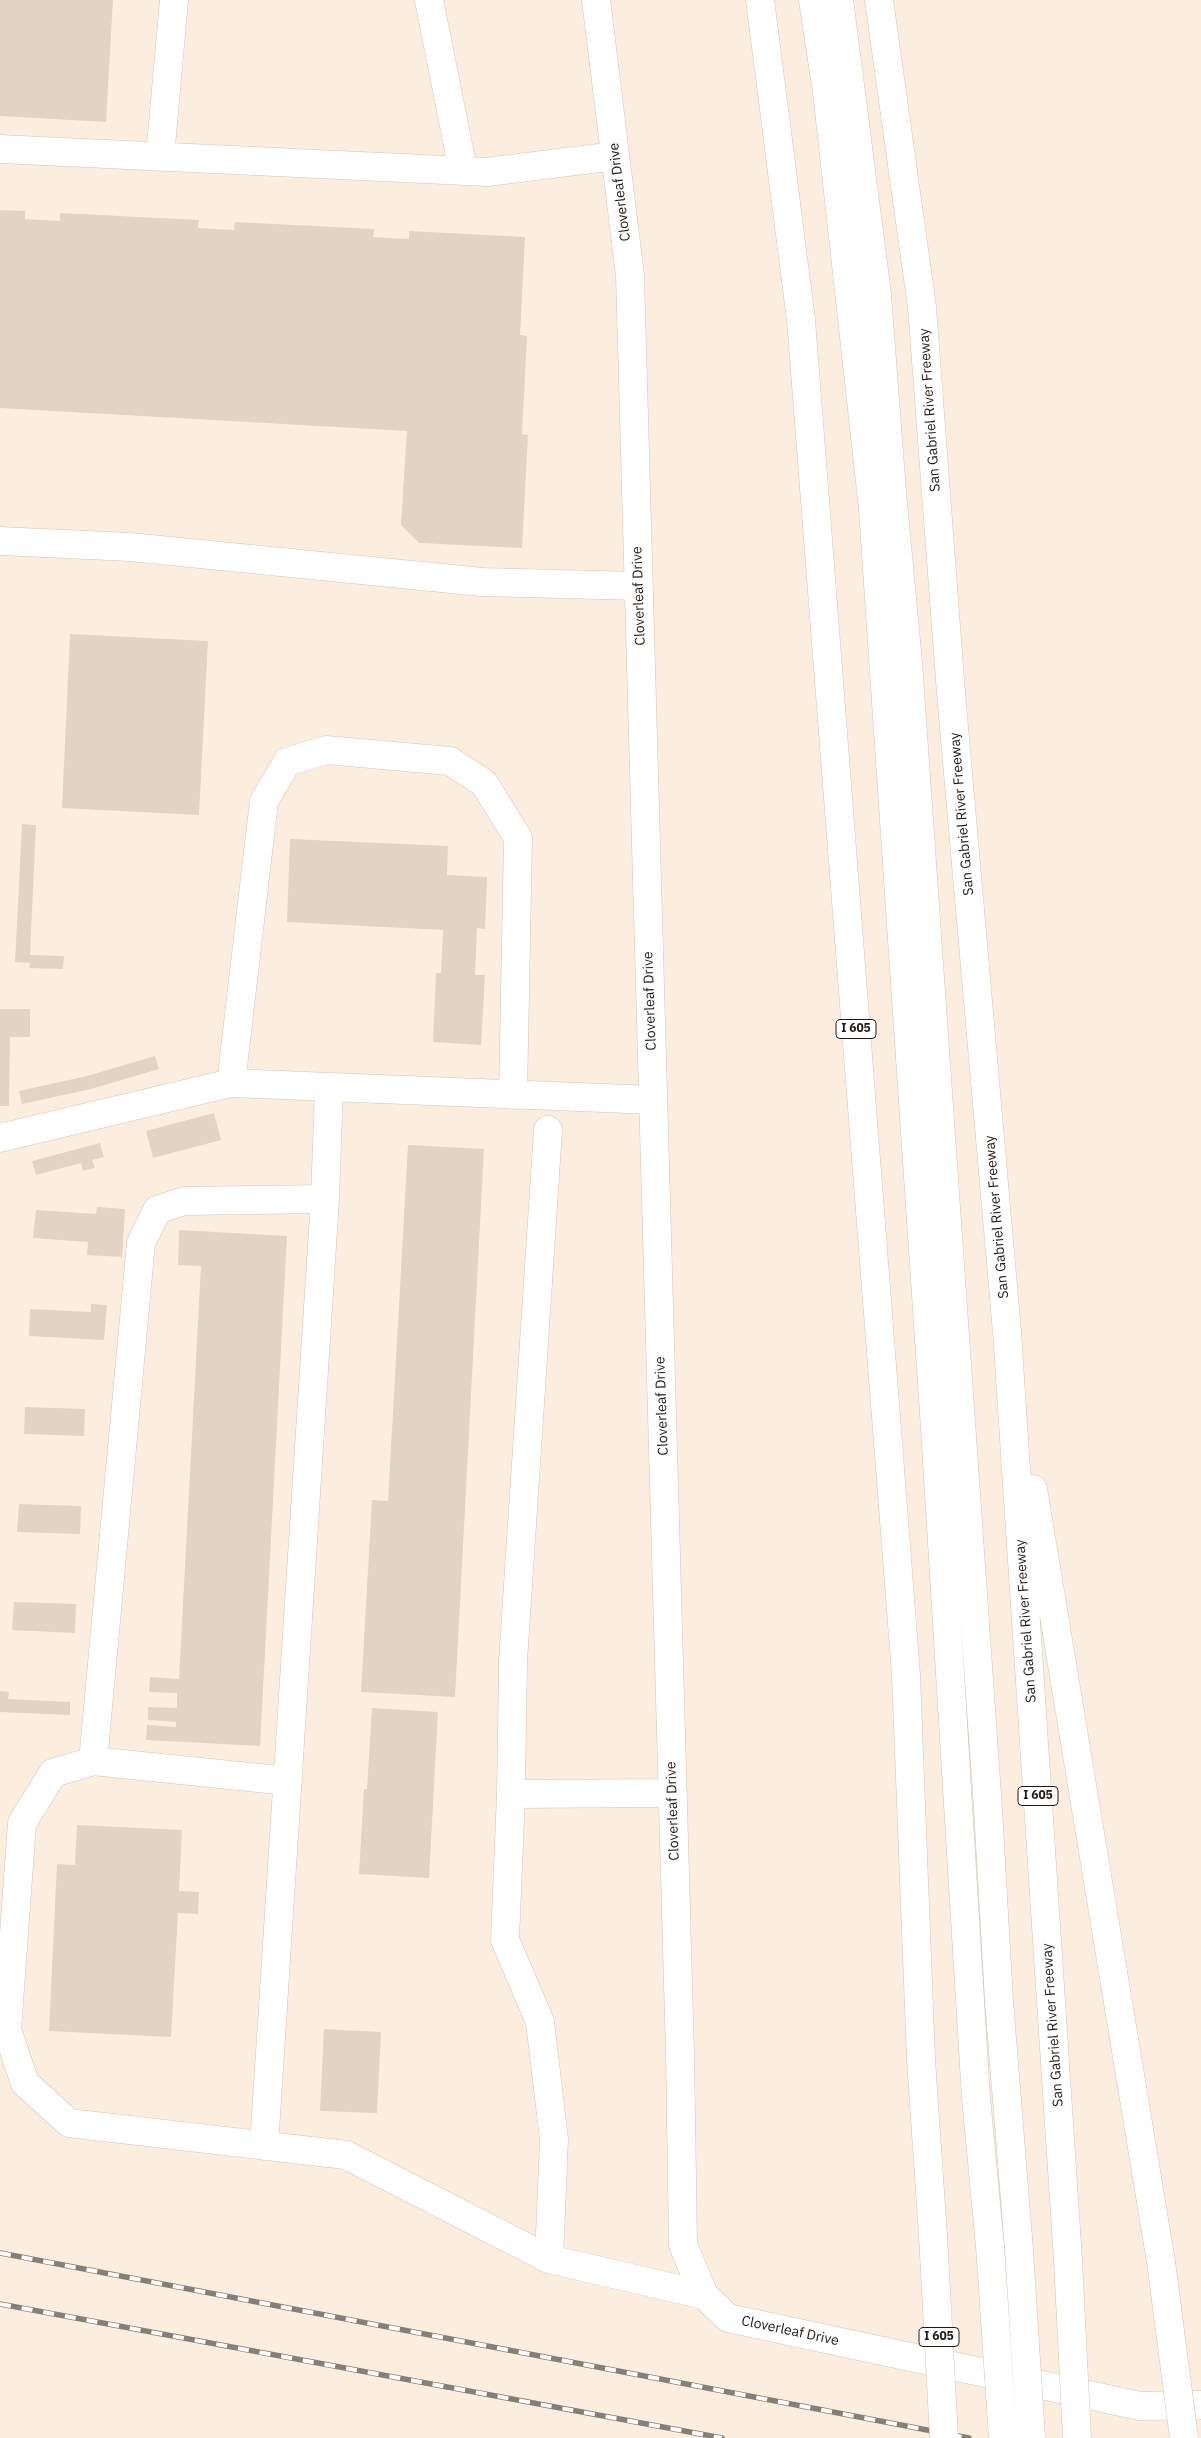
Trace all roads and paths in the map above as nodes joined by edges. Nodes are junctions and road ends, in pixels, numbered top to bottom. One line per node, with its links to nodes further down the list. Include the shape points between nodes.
1 (174, 0): 10 (main road)
2 (429, 0): 11 (main road)
3 (596, 0): 9 (main road, Cloverleaf Drive)
4 (760, 0): 30 (main road, I 605, bridge, via 801,330 906,1665 922,2060)
5 (813, 0): 31 (main road, bridge, via 827,92 873,509 976,2098)
6 (839, 0): 32 (main road, bridge, via 877,294 908,662)
7 (879, 0): 21 (main road, San Gabriel River Freeway / I 605, via 922,307 951,693)
8 (0, 149): 10 (main road)
9 (615, 156): 11 (main road, via 487,172); 13 (main road, Cloverleaf Drive, via 630,275)
10 (160, 157): 11 (main road)
11 (463, 170)
12 (0, 540): 13 (main road, via 130,547 482,582)
13 (638, 586): 17 (main road, Cloverleaf Drive)
14 (231, 1083): 15 (main road); 16 (main road, via 264,801 287,762 326,750 450,760 484,783 518,838); 19 (main road)
15 (329, 1088): 16 (main road); 20 (main road)
16 (513, 1095): 17 (main road)
17 (653, 1100): 24 (main road, Cloverleaf Drive)
18 (548, 1130): 25 (main road, via 513,1661)
19 (0, 1138)
20 (325, 1199): 22 (main road, via 184,1201 157,1210 141,1243); 23 (main road)
21 (1007, 1332): 33 (main road, San Gabriel River Freeway / I 605, bridge); 34 (main road, bridge, via 1161,2262)
22 (93, 1761): 23 (main road); 26 (main road, via 53,1773 22,1823 7,2030 25,2083 69,2122)
23 (288, 1781): 26 (main road)
24 (672, 1793): 25 (main road); 28 (main road, Cloverleaf Drive, via 683,2244)
25 (511, 1794): 27 (main road, via 506,1940 540,2022 554,2139)
26 (264, 2146): 27 (main road, via 346,2155)
27 (549, 2260): 28 (main road)
28 (704, 2295): 29 (main road, Cloverleaf Drive, via 728,2318 1140,2406)
29 (1201, 2405)
30 (944, 2438)
31 (1003, 2438)
32 (1031, 2438)
33 (1077, 2438)
34 (1184, 2438)

